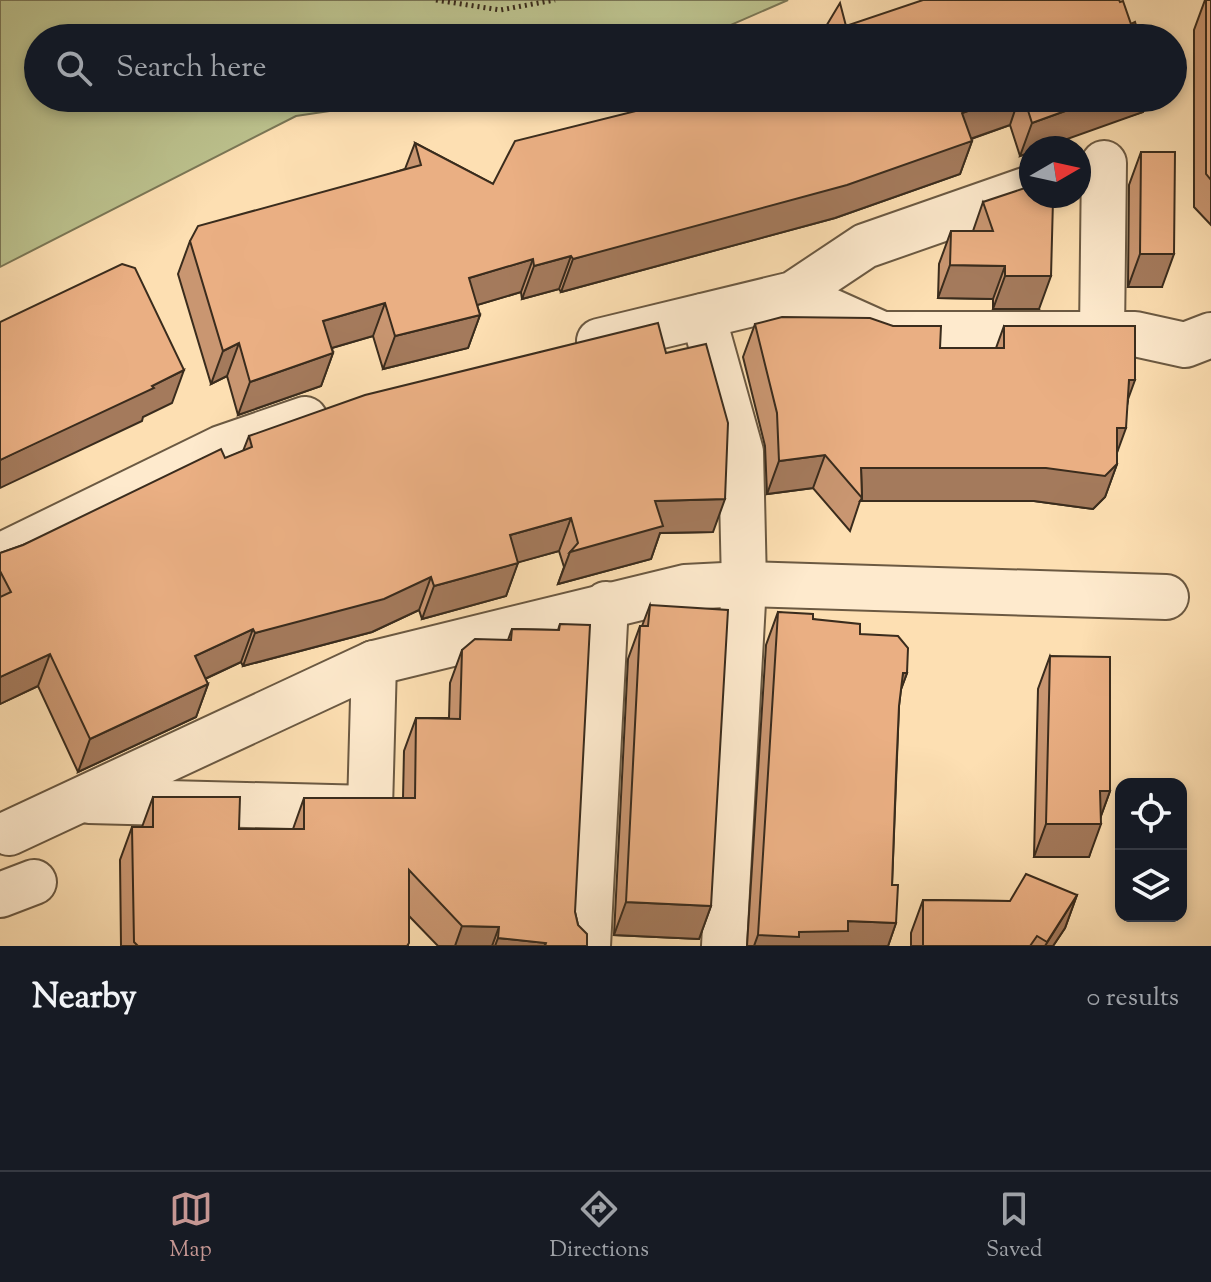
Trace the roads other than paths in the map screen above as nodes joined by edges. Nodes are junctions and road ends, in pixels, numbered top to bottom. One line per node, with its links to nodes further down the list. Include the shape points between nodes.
1 (1107, 162): 5 (lane)
2 (1019, 192): 3 (lane, via 865,246)
3 (793, 294): 4 (lane); 5 (lane, via 882,334)
4 (703, 316): 7 (lane); 10 (lane, via 741,452)
5 (1102, 333): 6 (lane, via 1185,345)
6 (1211, 335)
7 (563, 350)
8 (346, 404): 9 (lane, via 221,448)
9 (0, 556)
10 (744, 584): 11 (lane); 12 (lane, via 685,587); 17 (lane)
11 (1166, 597)
12 (606, 604): 13 (lane); 16 (lane)
13 (374, 663): 14 (lane); 14 (lane, via 370,808)
14 (79, 801): 15 (lane)
15 (9, 833)
16 (588, 946)
17 (724, 946)

